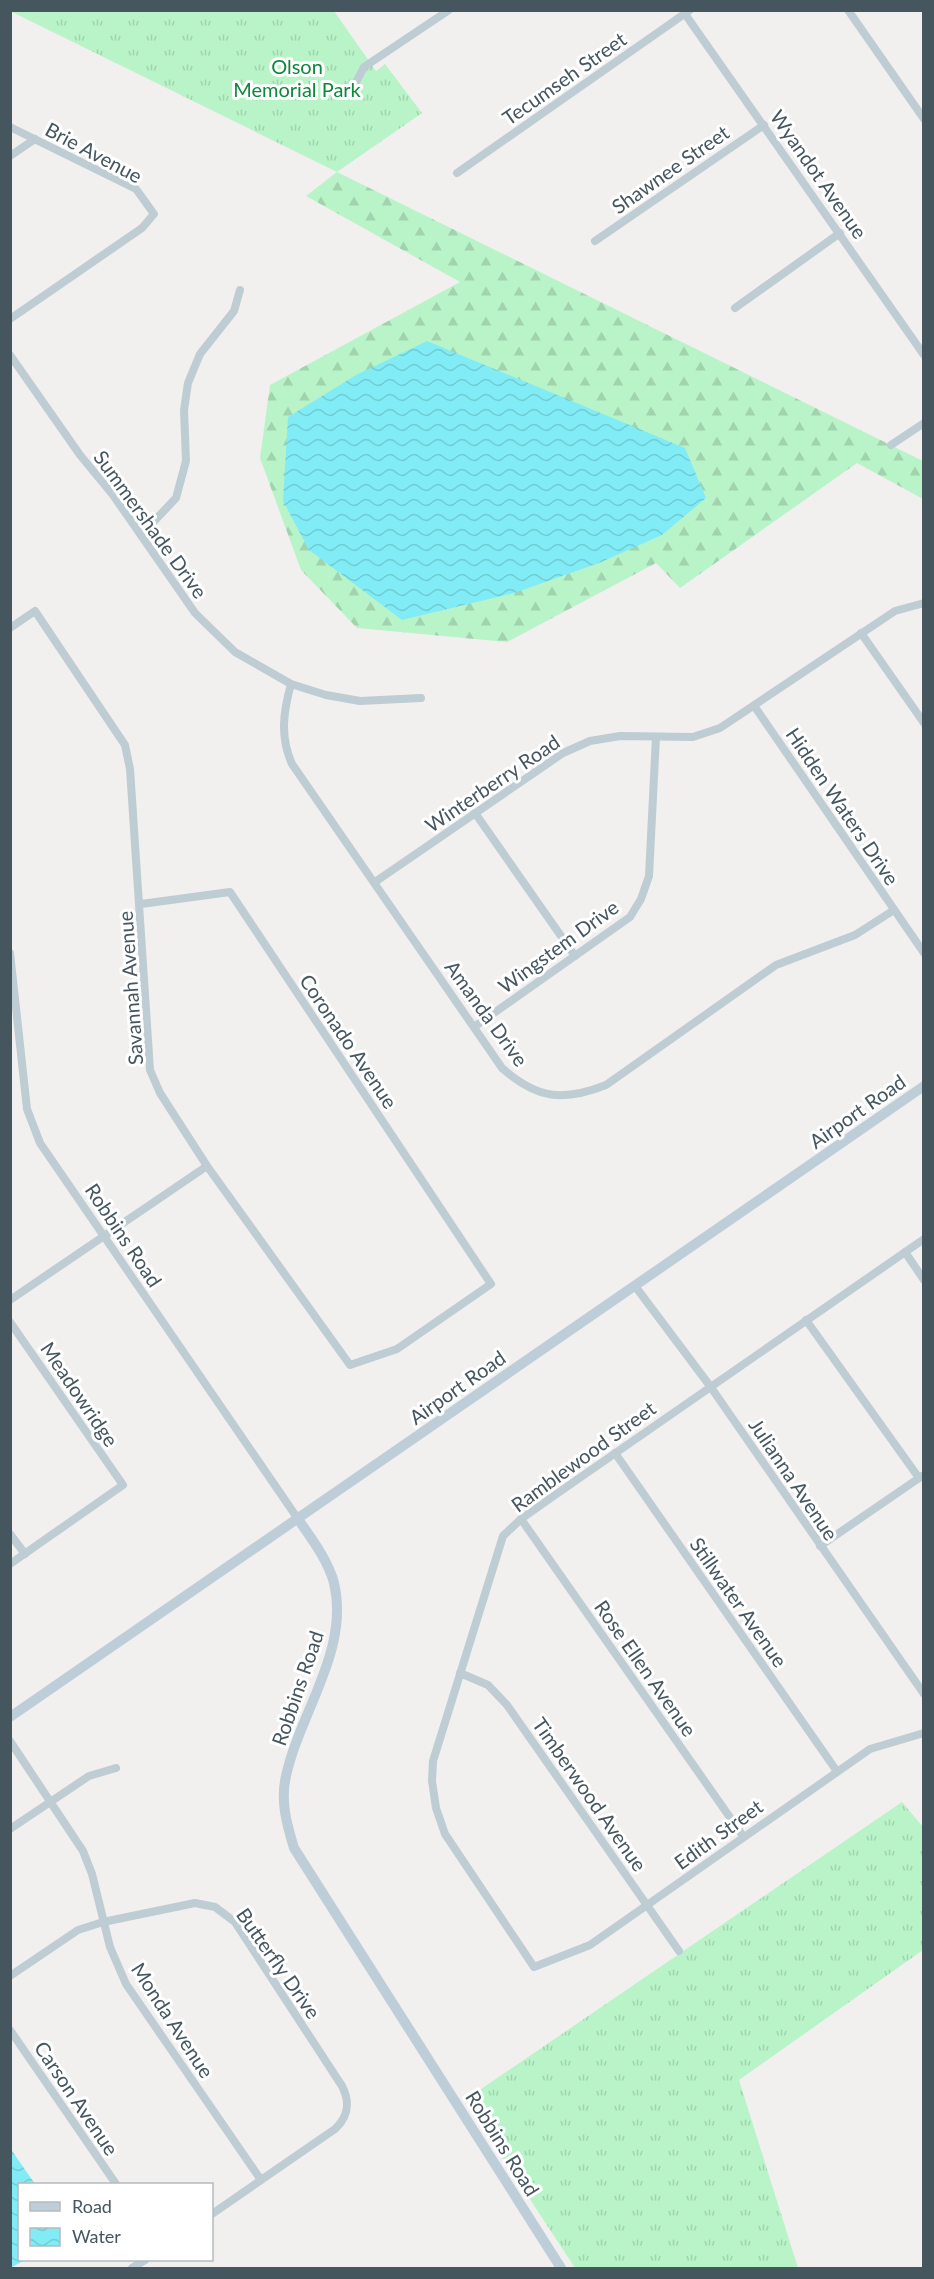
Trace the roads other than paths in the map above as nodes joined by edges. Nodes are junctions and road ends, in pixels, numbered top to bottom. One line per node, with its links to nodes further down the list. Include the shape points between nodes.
1 (448, 10): 4 (street, via 364,67)
2 (848, 10): 5 (street)
3 (688, 12): 6 (street, Wyandot Avenue); 10 (street, Tecumseh Street)
4 (353, 88)
5 (924, 119)
6 (764, 125): 11 (street, Wyandot Avenue); 12 (street, Shawnee Street)
7 (10, 127): 8 (street, Brie Avenue)
8 (35, 139): 9 (street); 15 (street, Brie Avenue, via 135,189 154,214 141,228)
9 (10, 156)
10 (457, 172)
11 (840, 232): 14 (street); 17 (street, Wyandot Avenue)
12 (595, 241)
13 (240, 290): 20 (street, via 234,311 200,354 188,383 184,410 186,460 176,498)
14 (735, 308)
15 (10, 319)
16 (10, 355): 20 (street, Summershade Drive)
17 (924, 355)
18 (924, 423): 19 (street)
19 (891, 445)
20 (141, 535): 24 (street, Summershade Drive, via 195,613 218,638 260,669)
21 (924, 603): 23 (street, Winterberry Road, via 895,610)
22 (10, 628): 31 (street, Savannah Avenue, via 35,611 125,745)
23 (861, 633): 26 (street, Winterberry Road); 27 (street)
24 (291, 684): 25 (street, Summershade Drive, via 360,701); 30 (street, Amanda Drive, via 284,712 285,750)
25 (421, 698)
26 (755, 707): 28 (street, Winterberry Road, via 711,731 693,736); 32 (street, Hidden Waters Drive)
27 (924, 723)
28 (656, 737): 29 (street, Winterberry Road, via 620,736 590,741 563,753); 35 (street, Wingstem Drive, via 648,876 641,899 630,917)
29 (475, 813): 30 (street, Winterberry Road); 35 (street)
30 (375, 882): 36 (street, Amanda Drive)
31 (141, 904): 38 (street, Savannah Avenue, via 150,1070 160,1093); 47 (street, Coronado Avenue, via 230,892 491,1284 397,1348)
32 (894, 910): 34 (street, Hidden Waters Drive); 36 (street, Amanda Drive, via 855,935 776,965 606,1085 582,1095 540,1093 520,1084 502,1068)
33 (10, 953): 39 (street, Robbins Road, via 27,1109 40,1143)
34 (924, 953)
35 (575, 956): 36 (street, Wingstem Drive)
36 (474, 1027)
37 (924, 1086): 43 (main road, Airport Road)
38 (207, 1166): 39 (street); 47 (street, Savannah Avenue)
39 (102, 1235): 44 (street); 51 (street, Robbins Road)
40 (924, 1239): 41 (street, Ramblewood Street)
41 (904, 1252): 42 (street); 45 (street, Ramblewood Street)
42 (924, 1280)
43 (635, 1286): 48 (street, Julianna Avenue); 51 (main road, Airport Road)
44 (10, 1300)
45 (807, 1320): 48 (street, Ramblewood Street); 50 (street)
46 (10, 1322): 55 (street, Meadowridge, via 123,1485)
47 (350, 1365)
48 (710, 1386): 49 (street, Ramblewood Street); 54 (street, Julianna Avenue)
49 (615, 1453): 52 (street, Ramblewood Street); 63 (street, Stillwater Avenue)
50 (921, 1476): 54 (street)
51 (298, 1519): 59 (main road, Airport Road); 76 (main road, Robbins Road, via 316,1544 333,1580 338,1608 336,1635 285,1777 284,1812 294,1848)
52 (521, 1519): 57 (street, Ramblewood Street, via 503,1536); 66 (street, Rose Ellen Avenue)
53 (10, 1534): 55 (street)
54 (820, 1546): 58 (street, Julianna Avenue)
55 (24, 1554): 56 (street)
56 (10, 1564)
57 (460, 1672): 67 (street, Timberwood Avenue, via 488,1685 507,1705); 70 (street, Ramblewood Street, via 433,1761 436,1808 445,1834)
58 (924, 1694)
59 (10, 1717)
60 (924, 1733): 63 (street, Edith Street, via 870,1749)
61 (10, 1742): 64 (street, Monda Avenue)
62 (116, 1768): 64 (street, via 89,1776)
63 (836, 1770): 66 (street, Edith Street)
64 (51, 1801): 65 (street); 68 (street, Monda Avenue, via 88,1863)
65 (10, 1829)
66 (743, 1836): 67 (street, Edith Street)
67 (647, 1905): 69 (street, Timberwood Avenue); 70 (street, Edith Street, via 590,1944)
68 (103, 1922): 71 (street, Butterfly Drive, via 78,1930); 73 (street, Monda Avenue, via 126,1984); 73 (street, Butterfly Drive, via 192,1903 215,1907 228,1915 342,2086 347,2111 335,2129)
69 (679, 1951)
70 (534, 1967)
71 (10, 1976)
72 (10, 2030): 74 (street, Carson Avenue)
73 (261, 2180): 75 (street)
74 (115, 2183)
75 (213, 2213)
76 (561, 2268)

